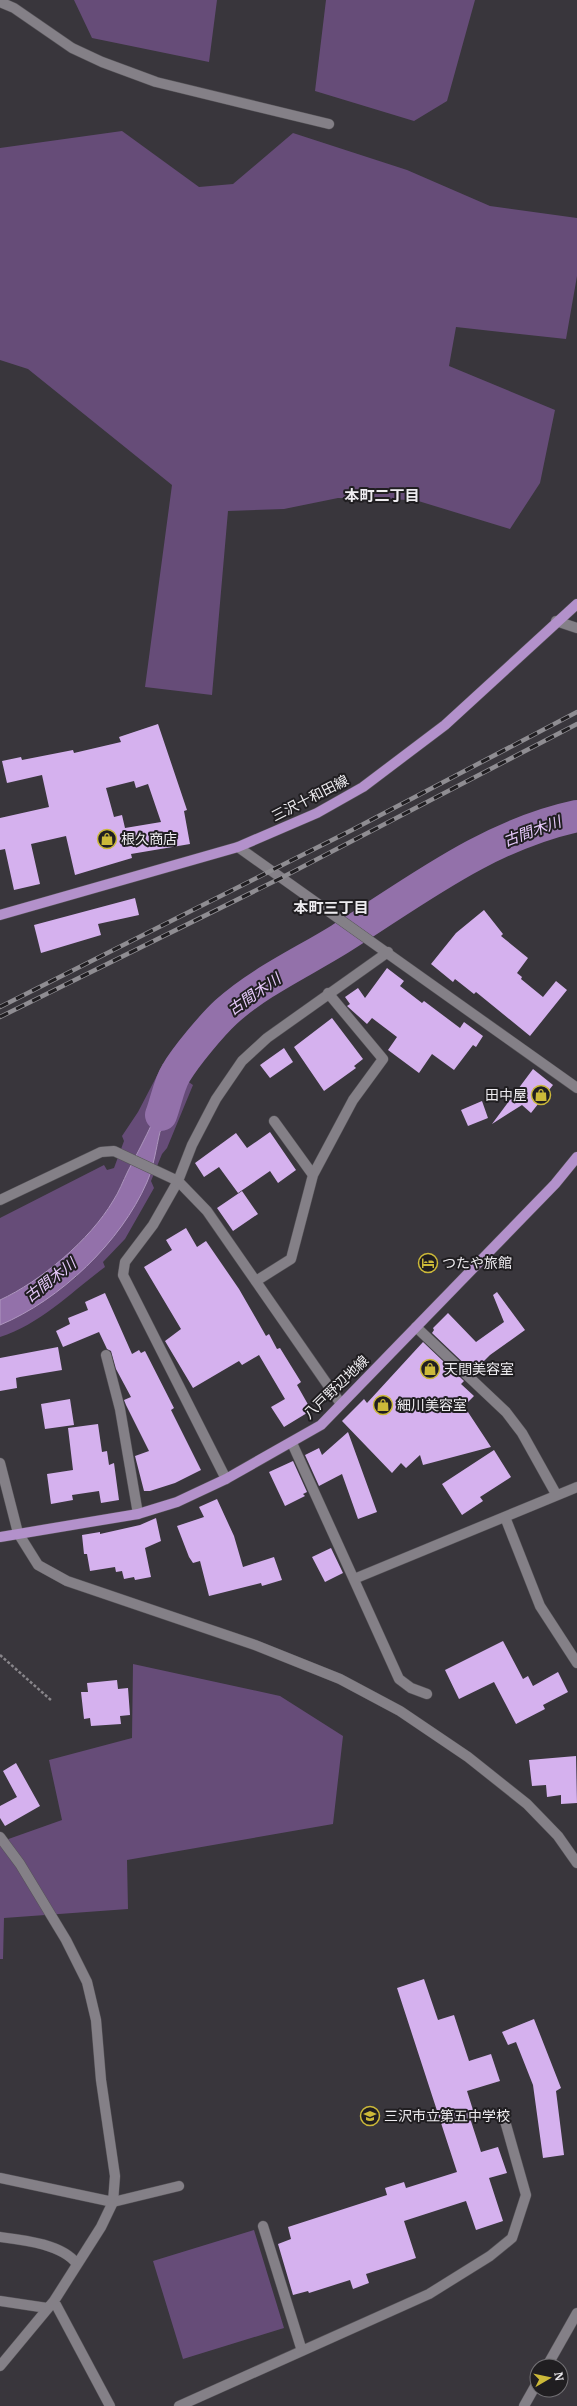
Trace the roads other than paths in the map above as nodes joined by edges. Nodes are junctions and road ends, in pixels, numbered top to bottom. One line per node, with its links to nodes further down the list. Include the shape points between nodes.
1 (0, 2): 2 (street, via 14,8 72,48 102,62 156,82)
2 (329, 124)
3 (577, 604): 4 (main road, 三沢十和田線)
4 (556, 621): 5 (street); 6 (main road, 三沢十和田線, via 445,725 363,787 317,813)
5 (577, 628)
6 (238, 847): 7 (main road, 三沢十和田線); 8 (street)
7 (0, 915)
8 (388, 952): 9 (street); 10 (street)
9 (328, 993): 13 (street, via 383,1059 352,1100); 14 (street, via 267,1038 242,1061 216,1099 192,1145)
10 (577, 1088)
11 (274, 1120): 13 (street)
12 (577, 1157): 17 (main road, 八戸野辺地線, via 555,1184)
13 (313, 1175): 16 (street, via 291,1259)
14 (178, 1181): 15 (street, via 114,1151 101,1152); 16 (street, via 207,1211); 22 (street, via 153,1224 125,1262 123,1275)
15 (0, 1200)
16 (256, 1281): 19 (street)
17 (416, 1327): 19 (main road, 八戸野辺地線); 24 (street, via 506,1412 522,1434)
18 (106, 1355): 25 (street, via 120,1409)
19 (340, 1404): 20 (main road, 八戸野辺地線, via 320,1425)
20 (292, 1443): 22 (main road, 八戸野辺地線); 29 (street)
21 (0, 1463): 27 (street)
22 (226, 1479): 25 (main road, 八戸野辺地線, via 177,1502)
23 (577, 1487): 24 (street)
24 (556, 1494): 26 (street)
25 (138, 1514): 27 (main road, 八戸野辺地線)
26 (504, 1517): 29 (street); 30 (street, via 540,1606)
27 (18, 1533): 28 (main road, 八戸野辺地線); 33 (street, via 38,1565 67,1581 262,1648 340,1679 400,1711 468,1757 527,1804 558,1836)
28 (0, 1537)
29 (354, 1579): 31 (street, via 399,1678 411,1688)
30 (577, 1663)
31 (427, 1694)
32 (0, 1837): 37 (street, via 20,1864 66,1940 87,1982 96,2020 101,2080 115,2176)
33 (577, 1863)
34 (504, 2121): 44 (street, via 526,2195 512,2238 490,2256 429,2294)
35 (0, 2178): 37 (street)
36 (179, 2186): 37 (street)
37 (113, 2202): 40 (street, via 101,2227)
38 (262, 2226): 44 (street)
39 (0, 2237): 40 (street, via 47,2246 70,2255)
40 (77, 2264): 42 (street)
41 (0, 2301): 42 (street)
42 (51, 2305): 46 (street); 48 (street)
43 (577, 2313): 45 (street)
44 (302, 2351): 49 (street)
45 (551, 2358)
46 (0, 2366)
47 (529, 2397): 50 (street)
48 (110, 2406)
49 (179, 2406)
50 (524, 2406)

